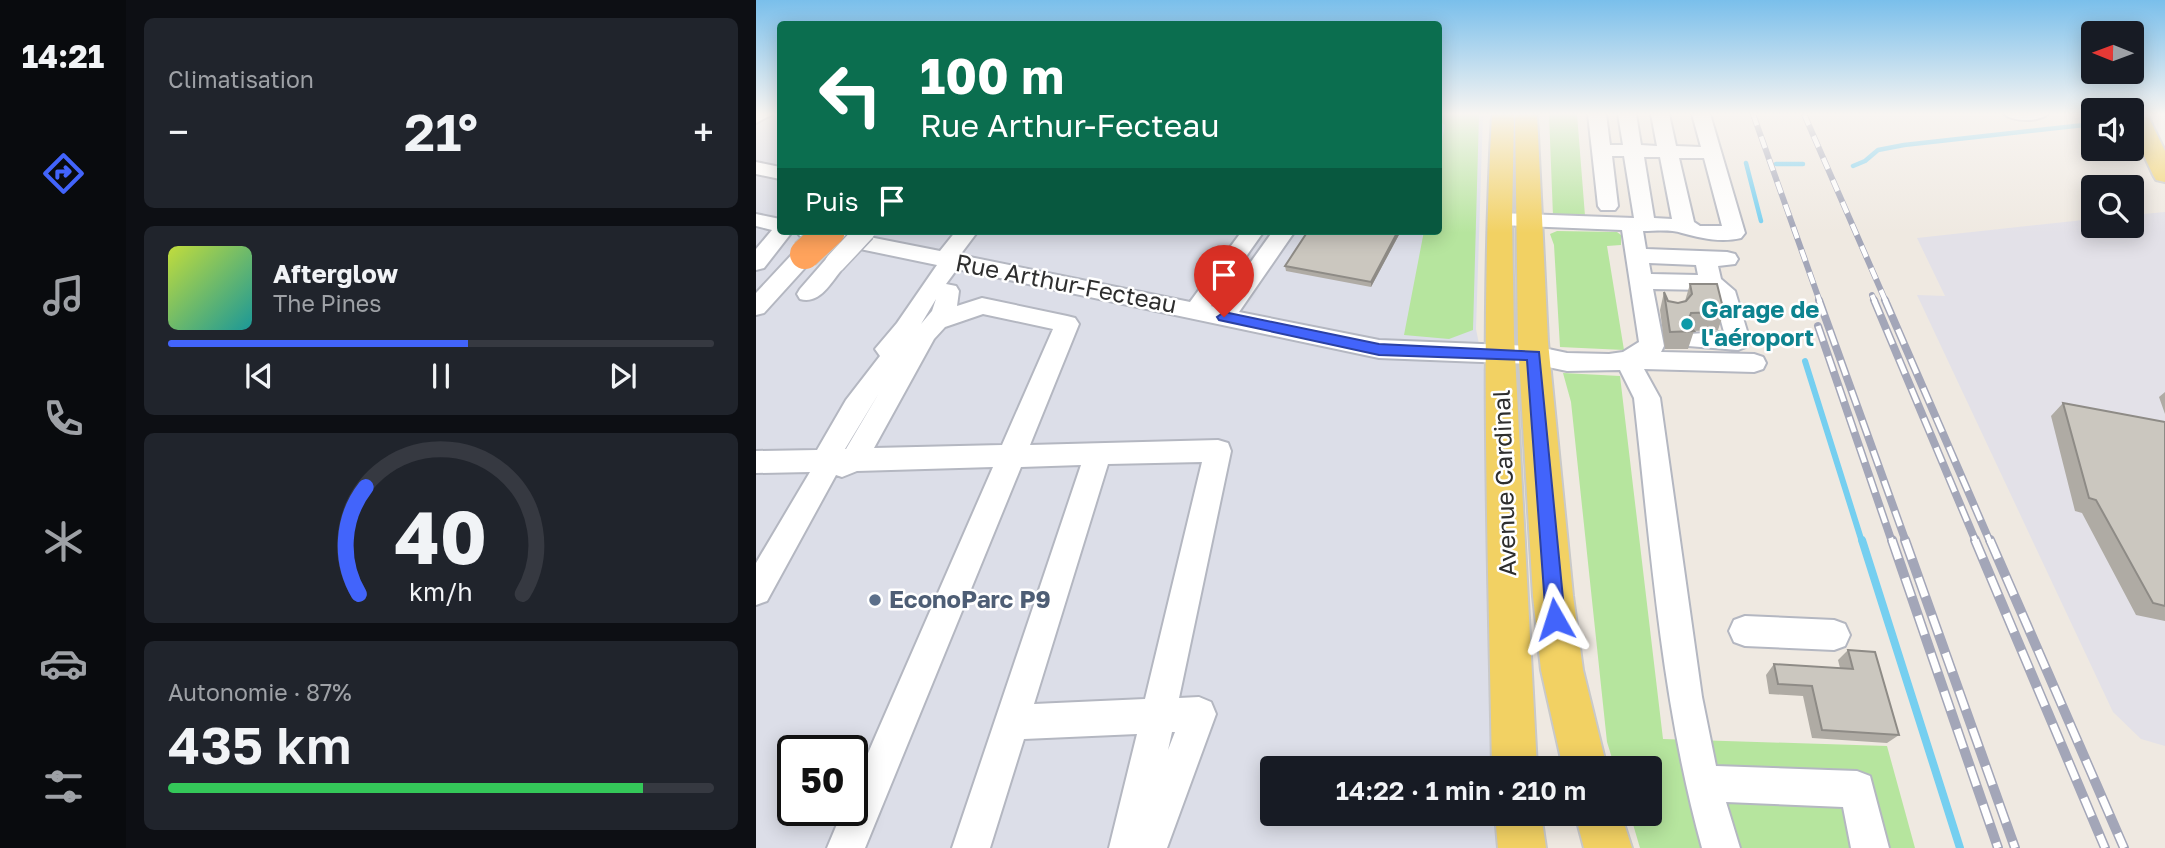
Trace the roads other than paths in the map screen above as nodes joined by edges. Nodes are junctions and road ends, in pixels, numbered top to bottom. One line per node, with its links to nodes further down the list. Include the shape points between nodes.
1 (1712, 153): 17 (street, via 1734,233 1697,232)
2 (1500, 154): 12 (main road, Avenue Cardinal)
3 (1527, 154): 14 (main road, Avenue Cardinal)
4 (1601, 154): 11 (street)
5 (1633, 154): 16 (street)
6 (1668, 154): 17 (street)
7 (2154, 154): 10 (main road)
8 (756, 168): 9 (street)
9 (777, 172)
10 (2165, 175)
11 (1608, 206)
12 (1499, 219): 14 (street); 35 (main road, Avenue Cardinal)
13 (756, 220): 15 (street)
14 (1528, 220): 16 (street); 35 (main road, Avenue Cardinal)
15 (777, 224)
16 (1638, 224): 17 (street); 23 (street)
17 (1684, 226)
18 (860, 235): 28 (street, bridge)
19 (966, 235): 24 (street)
20 (1250, 235): 30 (street)
21 (1281, 235): 32 (street)
22 (806, 243): 24 (street, Rue Arthur-Fecteau); 29 (street)
23 (1637, 256): 25 (street); 27 (street, via 1716,259)
24 (956, 262): 26 (street, Rue Arthur-Fecteau); 33 (street, via 933,283); 33 (street, via 948,302)
25 (1641, 281): 27 (street, via 1668,291); 36 (street, via 1652,346)
26 (1059, 282): 30 (street, Rue Arthur-Fecteau); 31 (street, via 1034,309)
27 (1711, 283): 34 (street, via 1724,291 1738,341)
28 (808, 294)
29 (756, 307)
30 (1196, 311): 32 (street, Rue Arthur-Fecteau)
31 (1020, 313): 33 (street, via 976,306); 39 (street, via 1067,324)
32 (1224, 317): 35 (street, Rue Arthur-Fecteau, via 1379,349)
33 (921, 331): 40 (street); 42 (street, via 897,350 869,387)
34 (1696, 340)
35 (1517, 355): 36 (street, Rue Arthur-Fecteau, via 1567,362); 48 (main road, Avenue Cardinal); 49 (main road, Avenue Cardinal, via 1558,637)
36 (1629, 360): 37 (street, Rue Arthur-Fecteau); 50 (street, via 1647,398 1685,697)
37 (1754, 363)
38 (1098, 454): 39 (street); 46 (street, via 1218,451); 47 (street)
39 (1011, 456): 40 (street); 53 (street)
40 (853, 460): 42 (street)
41 (756, 462): 42 (street)
42 (823, 469): 43 (street)
43 (756, 591)
44 (1745, 631): 45 (street)
45 (1834, 635)
46 (1158, 716): 47 (street); 55 (street); 56 (street, via 1199,714)
47 (1011, 722): 54 (street)
48 (1515, 756)
49 (1582, 756)
50 (1702, 783): 59 (street); 60 (street, via 1857,789)
51 (1519, 826): 57 (main road)
52 (1602, 826): 58 (main road)
53 (846, 848)
54 (971, 848)
55 (1128, 848)
56 (1148, 848)
57 (1522, 848)
58 (1608, 848)
59 (1721, 848)
60 (1870, 848)

